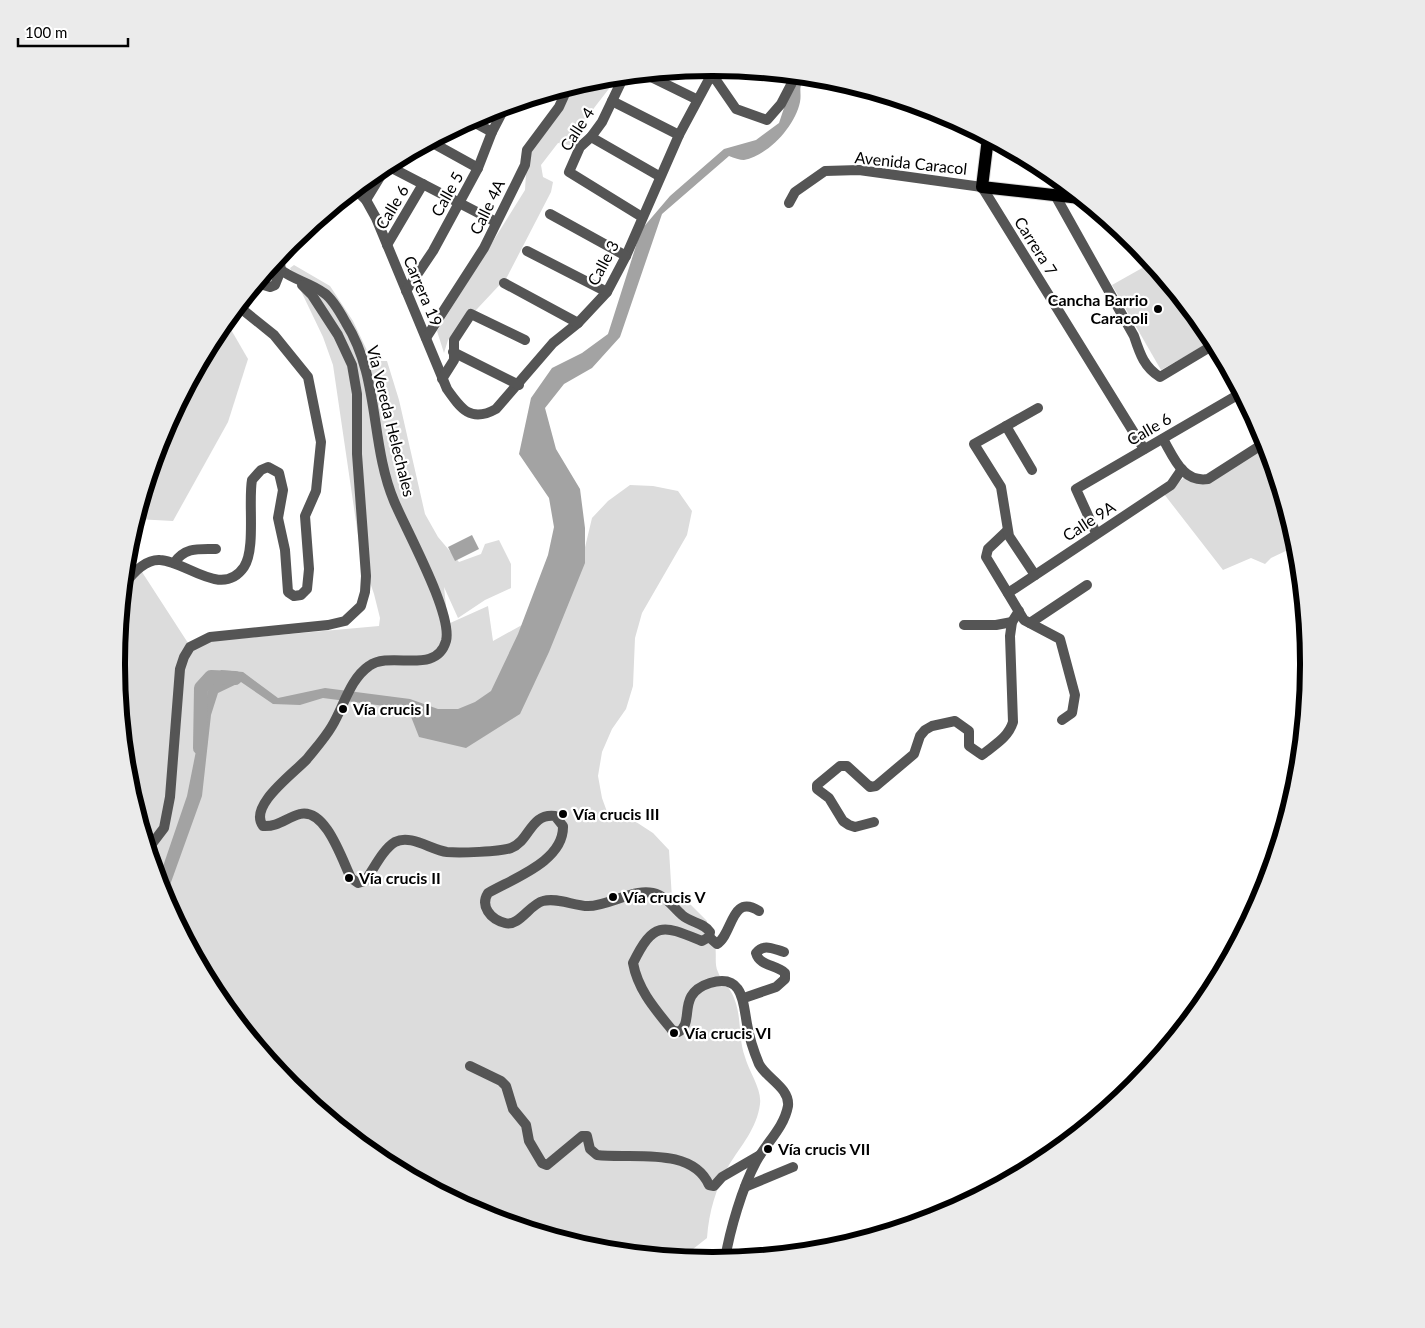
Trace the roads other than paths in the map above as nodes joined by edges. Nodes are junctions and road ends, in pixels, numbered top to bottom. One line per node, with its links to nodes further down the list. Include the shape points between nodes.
1 (710, 76): 7 (street, Calle 3)
2 (714, 76): 4 (street, via 736,109 767,120 781,104)
3 (656, 79): 7 (street)
4 (793, 82)
5 (620, 84): 8 (street, Calle 4)
6 (564, 95): 30 (street, Calle 4A, via 527,150 525,165)
7 (696, 99): 12 (street, Calle 3)
8 (612, 101): 12 (street); 13 (street, Calle 4)
9 (500, 116): 11 (street, Calle 5)
10 (479, 125): 11 (street)
11 (492, 132): 16 (street, Calle 5)
12 (679, 135): 18 (street, Calle 3)
13 (591, 137): 18 (street); 29 (street, Calle 4, via 580,147 569,172)
14 (437, 145): 16 (street)
15 (987, 145): 21 (main road)
16 (478, 168): 26 (street, Calle 5)
17 (396, 169): 20 (street)
18 (659, 176): 29 (street, Calle 3)
19 (378, 181): 25 (street, Calle 6)
20 (423, 184): 26 (street); 31 (street, Calle 6)
21 (982, 187): 23 (main road); 27 (street, Avenida Caracol, via 859,170 825,172 795,192); 55 (street, Carrera 7)
22 (360, 194): 25 (street, Carrera 19)
23 (1055, 195): 24 (main road); 45 (street, via 1134,336 1141,358 1150,371 1160,377)
24 (1068, 197)
25 (366, 200): 31 (street, Carrera 19)
26 (460, 202): 30 (street); 39 (street, Calle 5, via 429,258)
27 (790, 203)
28 (550, 214): 33 (street)
29 (642, 217): 33 (street, Calle 3)
30 (496, 222): 43 (street, Calle 4A, via 484,248)
31 (387, 245): 39 (street, Carrera 19)
32 (527, 251): 40 (street)
33 (626, 256): 40 (street, Calle 3)
34 (280, 266): 35 (street)
35 (281, 270): 36 (street, Vía Vereda Helechales); 38 (street, via 275,285)
36 (300, 282): 72 (street, via 338,335 352,366 357,394 357,454 366,576 361,606 346,621 328,626 210,637 190,647 180,669 170,797 164,828); 74 (street, Vía Vereda Helechales, via 325,293 347,324 362,356 387,482 436,593 447,625 446,642 437,654 427,660 383,661 371,664 358,674 332,727 262,804 259,821 263,826 271,826 301,814 315,816 326,826 351,878 358,883 365,881 385,851 396,842 406,839 448,852 505,849 519,843 540,818 555,816 563,826 558,846 530,870 488,892 484,898 485,909 492,916 505,923 513,923 542,901 598,906 650,892 660,895 682,916 706,926)
37 (504, 283): 42 (street)
38 (264, 285)
39 (406, 291): 43 (street, Carrera 19)
40 (607, 292): 42 (street, Calle 3)
41 (243, 310): 61 (street, via 274,335 308,377 321,442 316,491 305,516 309,570 307,589 301,595 294,596 288,592 285,550 278,518 283,483 279,473 268,467 252,480 248,556 244,568 238,574 220,580)
42 (578, 323): 48 (street, Calle 3, via 553,344)
43 (426, 338): 47 (street, Carrera 19)
44 (525, 340): 46 (street, via 471,314 454,340)
45 (1208, 348)
46 (453, 352): 47 (street, via 452,366); 48 (street)
47 (442, 379): 50 (street, Carrera 19)
48 (519, 385): 50 (street, Calle 3, via 486,415 475,416)
49 (1236, 396): 53 (street, Calle 6)
50 (459, 407)
51 (1038, 408): 52 (street)
52 (1006, 426): 57 (street); 58 (street, via 974,444 1001,487)
53 (1163, 439): 55 (street, Calle 6); 56 (street)
54 (1259, 447): 56 (street, via 1208,479 1198,481 1186,476)
55 (1144, 449): 59 (street, Calle 6, via 1076,489)
56 (1182, 469): 59 (street, Calle 9A, via 1171,486)
57 (1032, 470)
58 (1007, 531): 62 (street); 65 (street, via 992,544 986,557)
59 (1096, 533): 62 (street, Calle 9A)
60 (216, 549): 61 (street, via 189,549)
61 (174, 563): 63 (street, via 150,562)
62 (1036, 575): 65 (street, Calle 9A)
63 (132, 578)
64 (1087, 585): 68 (street)
65 (1008, 592): 66 (street)
66 (1019, 611): 67 (street); 68 (street)
67 (1012, 622): 69 (street); 71 (street, via 1013,722 1002,739 982,755 969,746 969,731 955,721 932,726 920,736 908,761 876,786 870,787 847,766 840,766 816,785 849,825 855,827)
68 (1030, 623): 70 (street, via 1060,639 1075,695 1072,713)
69 (964, 625)
70 (1062, 720)
71 (874, 822)
72 (153, 843)
73 (759, 911): 74 (street, via 752,906 740,908 721,941 717,944)
74 (709, 937): 76 (street, via 702,941 668,928 657,931 646,940 633,963 636,979 644,993 672,1030 678,1032 683,1030 686,1022 687,1001 709,983 724,980 738,987)
75 (784, 952): 76 (street, via 760,948 756,953 758,959 780,968 785,979 776,987)
76 (744, 998): 78 (street, via 747,1025 760,1065 783,1090 788,1104 784,1120)
77 (470, 1066): 78 (street, via 506,1086 513,1109 526,1125 529,1141 542,1163 547,1164 582,1136 587,1136 590,1149 597,1155 681,1160 706,1178 708,1185 714,1186 722,1177)
78 (761, 1154): 80 (street)
79 (793, 1167): 80 (street)
80 (745, 1188): 81 (street)
81 (727, 1251)

